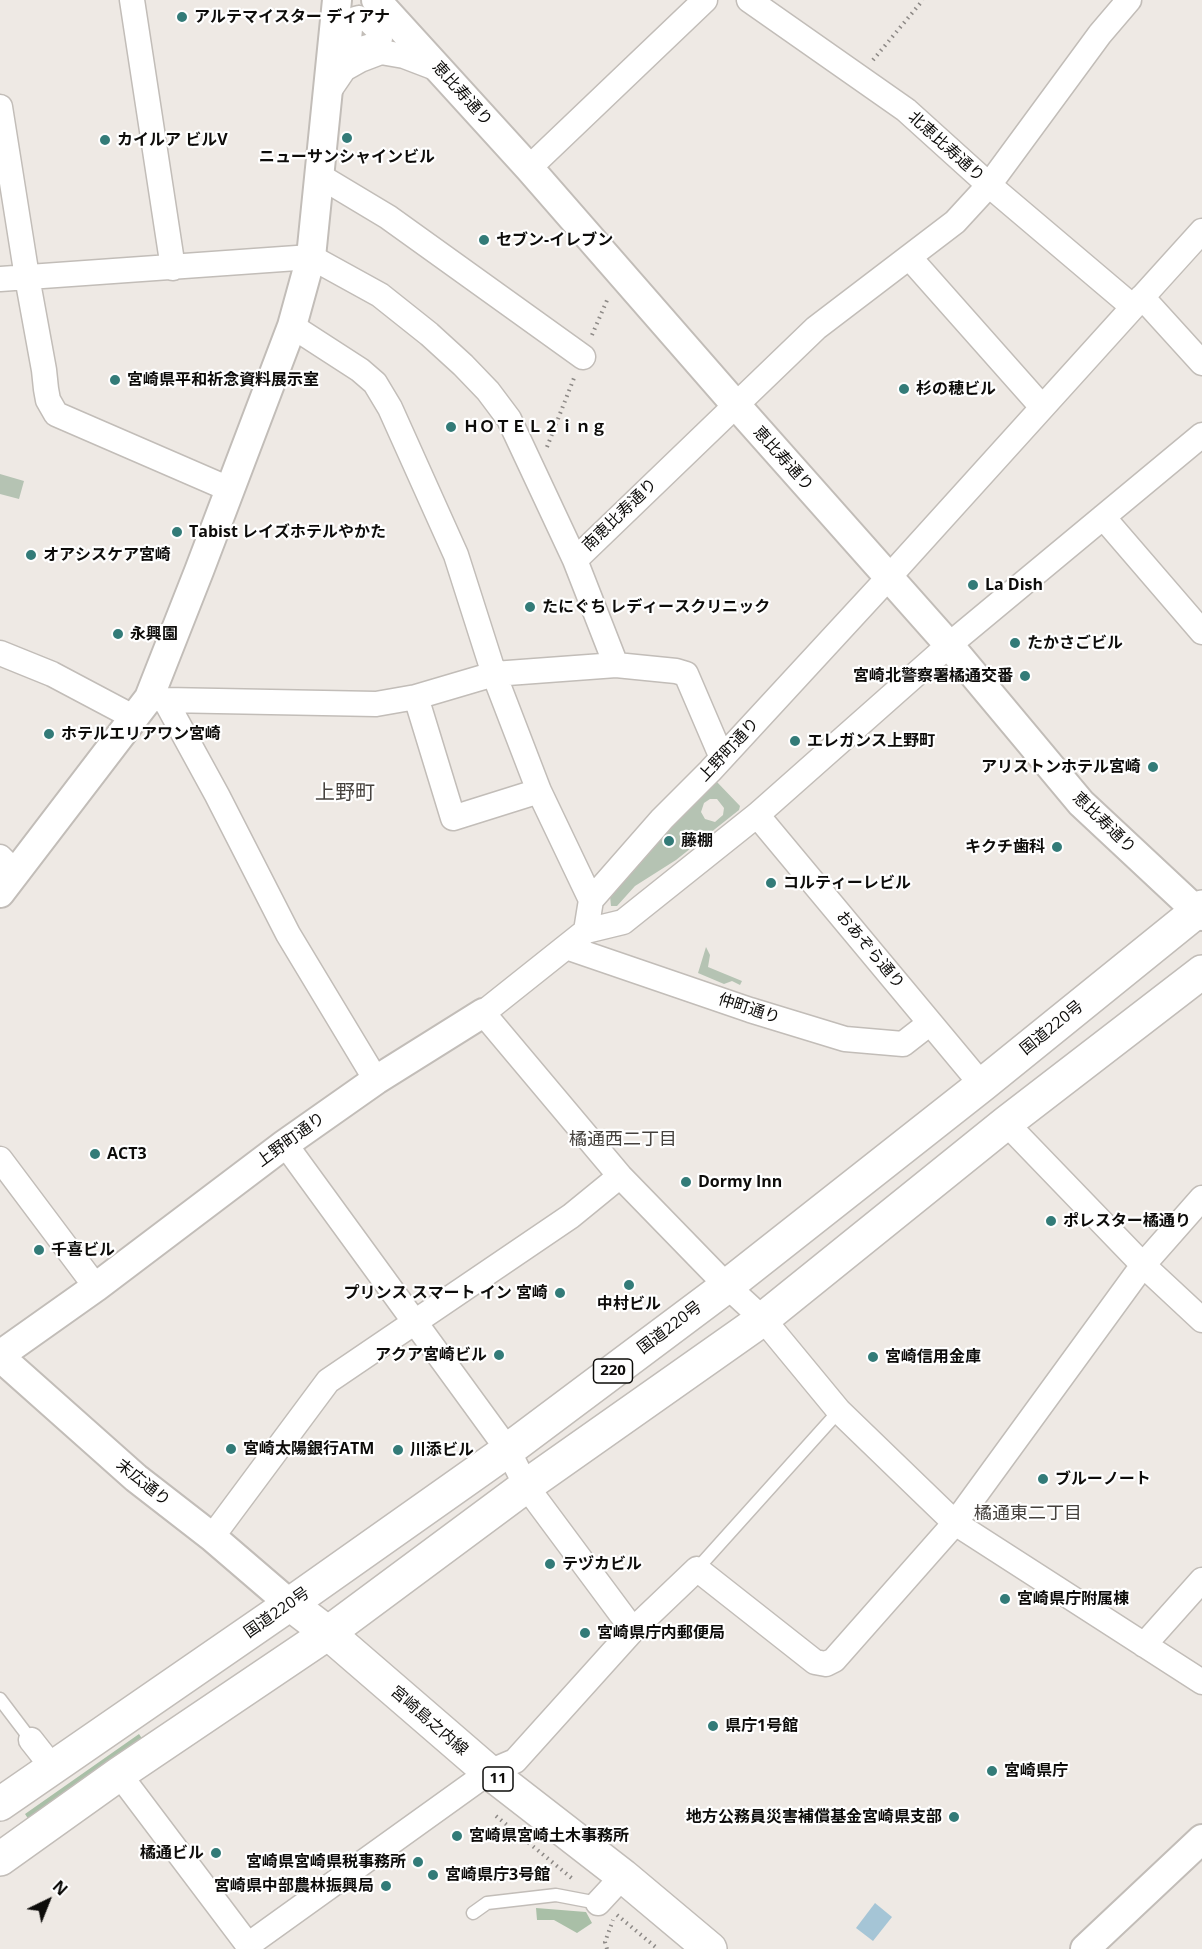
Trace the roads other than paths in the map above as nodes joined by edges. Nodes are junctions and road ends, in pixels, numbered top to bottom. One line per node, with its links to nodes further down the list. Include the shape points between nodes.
1 (132, 0): 15 (street)
2 (705, 0): 9 (street)
3 (749, 0): 11 (street, 北恵比寿通り, via 906,110)
4 (1129, 0): 11 (street, 南恵比寿通り)
5 (357, 5): 6 (street, 恵比寿通り); 7 (street)
6 (438, 69): 7 (street, via 381,52 344,69); 9 (street, 恵比寿通り)
7 (327, 94): 10 (street)
8 (0, 107): 16 (street)
9 (529, 168): 22 (street, 恵比寿通り)
10 (318, 175): 13 (street); 20 (street, via 388,217)
11 (989, 185): 14 (street, 南恵比寿通り, via 955,222); 18 (street, 北恵比寿通り)
12 (1202, 231): 18 (street, 上野町通り)
13 (311, 257): 15 (street); 19 (street); 27 (street, via 380,295 429,333 488,391 509,419)
14 (909, 257): 22 (street, 南恵比寿通り, via 816,328); 23 (street)
15 (173, 268): 16 (street)
16 (27, 277): 17 (street); 25 (street, via 48,400 56,414)
17 (0, 279)
18 (1137, 302): 21 (street, 北恵比寿通り); 23 (street, 上野町通り)
19 (292, 326): 25 (street); 33 (street, via 360,370 375,383 390,408 456,555)
20 (583, 357)
21 (1202, 363)
22 (735, 405): 27 (street, 南恵比寿通り); 28 (street, 恵比寿通り)
23 (1042, 408): 28 (street, 上野町通り)
24 (1202, 435): 26 (street, 上野町通り)
25 (230, 489): 35 (street)
26 (1103, 517): 29 (street); 30 (street, 上野町通り)
27 (575, 560): 32 (street, 南恵比寿通り)
28 (889, 577): 30 (street, 恵比寿通り); 36 (street, 上野町通り)
29 (1202, 632)
30 (949, 645): 38 (street, 上野町通り); 41 (street, 恵比寿通り, via 1081,803)
31 (0, 653): 35 (street)
32 (616, 665): 33 (street); 36 (street, via 686,674)
33 (494, 674): 34 (street); 37 (street)
34 (417, 697): 35 (street, via 376,704); 37 (street, via 453,818)
35 (150, 705): 39 (street); 47 (street, via 217,795 288,934)
36 (722, 758): 40 (street, 上野町通り)
37 (540, 791): 40 (street)
38 (757, 815): 42 (street, 上野町通り, via 623,922); 46 (street, おあぞら通り)
39 (5, 874)
40 (591, 900): 42 (street)
41 (1200, 911): 48 (main road, 国道220号 / 220)
42 (586, 931): 43 (street, 上野町通り)
43 (566, 947): 45 (street, 上野町通り); 46 (street, 仲町通り, via 845,1039 903,1044)
44 (1202, 972): 49 (main road, 220)
45 (483, 1012): 47 (street, 上野町通り); 52 (street)
46 (930, 1023): 48 (street, おあぞら通り)
47 (376, 1080): 50 (street, 上野町通り)
48 (982, 1085): 55 (main road, 国道220号 / 220)
49 (1006, 1123): 54 (street); 57 (main road, 220)
50 (285, 1144): 56 (street, 上野町通り); 59 (street)
51 (0, 1159): 56 (street)
52 (620, 1176): 55 (street); 59 (street, via 571,1216)
53 (1202, 1198): 54 (street)
54 (1143, 1264): 58 (street); 64 (street)
55 (727, 1286): 57 (street); 62 (main road, 国道220号 / 220)
56 (96, 1287): 60 (street, 上野町通り)
57 (763, 1319): 61 (street); 63 (main road, 220)
58 (1202, 1320)
59 (415, 1323): 62 (street); 65 (street, via 328,1381)
60 (0, 1356): 65 (street, 末広通り, via 135,1478)
61 (839, 1411): 64 (street); 66 (lane)
62 (508, 1450): 63 (street); 68 (main road, 国道220号 / 220)
63 (526, 1486): 69 (street); 70 (main road, 220)
64 (955, 1523): 66 (street, via 834,1660 826,1664 815,1662); 71 (street)
65 (212, 1537): 68 (street, 末広通り)
66 (697, 1569): 69 (street)
67 (1202, 1580): 71 (street)
68 (290, 1604): 70 (main road, 宮崎島之内線 / 11); 75 (main road, 国道220号 / 220)
69 (633, 1630): 76 (street, via 515,1761)
70 (328, 1633): 76 (main road, 宮崎島之内線 / 11); 77 (main road, 220)
71 (1144, 1645): 72 (street)
72 (1202, 1682)
73 (0, 1699): 74 (lane)
74 (31, 1740): 75 (street)
75 (52, 1768): 78 (main road, 国道220号 / 220)
76 (489, 1772): 81 (main road, 宮崎島之内線 / 11); 84 (street)
77 (119, 1774): 80 (main road, 220); 84 (street)
78 (0, 1804)
79 (1202, 1839): 86 (street)
80 (0, 1859)
81 (622, 1876): 82 (street); 85 (main road, 宮崎島之内線 / 11)
82 (599, 1902): 83 (lane, via 556,1895 487,1903)
83 (473, 1913)
84 (250, 1947)
85 (710, 1949)
86 (1085, 1949)

